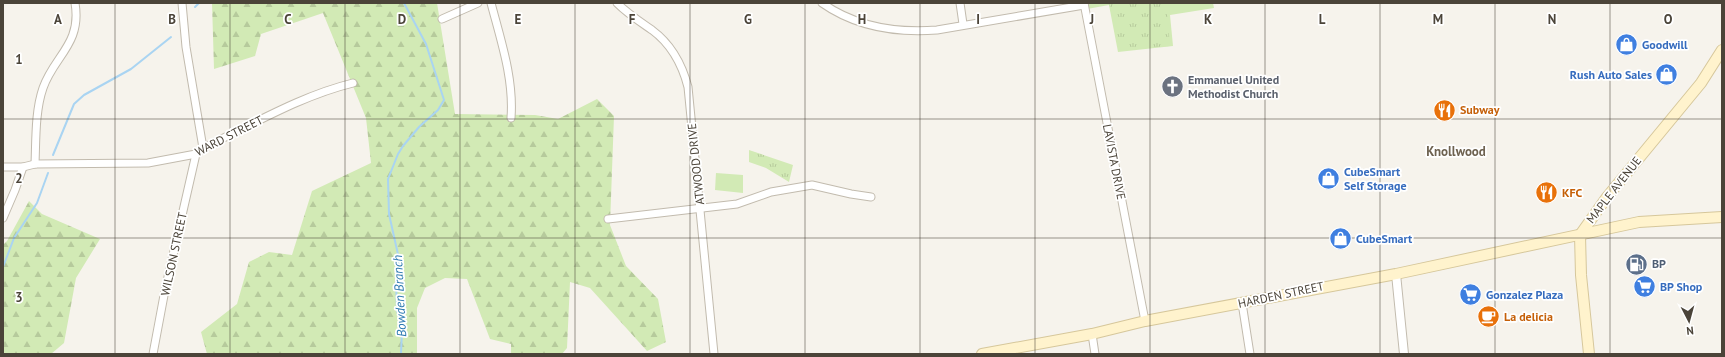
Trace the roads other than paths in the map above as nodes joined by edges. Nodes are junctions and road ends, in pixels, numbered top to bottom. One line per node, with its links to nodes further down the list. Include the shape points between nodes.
1 (75, 3): 16 (street, via 76,18 71,41 49,76 40,97)
2 (182, 3): 14 (street, via 186,47)
3 (478, 3): 9 (street)
4 (491, 3): 13 (street, via 512,93)
5 (617, 3): 20 (street, ATWOOD DRIVE, via 665,42 685,75)
6 (822, 3): 10 (street, via 843,16 893,30 931,30)
7 (960, 3): 10 (street)
8 (1084, 4): 10 (street); 27 (street, LAVISTA DRIVE)
9 (442, 19)
10 (963, 24)
11 (1722, 50): 24 (main road, MAPLE AVENUE, via 1700,83 1607,197)
12 (353, 83): 14 (street, WARD STREET, via 298,101)
13 (511, 118)
14 (203, 148): 15 (street, WARD STREET)
15 (196, 154): 16 (street, WARD STREET, via 148,163); 29 (street, WILSON STREET)
16 (35, 164): 18 (street, WARD STREET)
17 (3, 167): 18 (street, WARD STREET)
18 (23, 167): 22 (street)
19 (871, 197): 20 (street, via 812,185 771,192 737,204)
20 (700, 210): 23 (street); 30 (street, ATWOOD DRIVE)
21 (1722, 217): 24 (main road, HARDEN STREET, via 1639,222)
22 (3, 218)
23 (608, 219)
24 (1580, 235): 25 (main road, HARDEN STREET); 35 (main road, MAPLE AVENUE)
25 (1396, 274): 26 (main road, HARDEN STREET); 34 (street)
26 (1242, 303): 27 (main road, HARDEN STREET); 33 (street)
27 (1145, 321): 28 (main road, HARDEN STREET)
28 (1092, 334): 31 (main road, HARDEN STREET); 32 (street)
29 (153, 354)
30 (714, 354)
31 (982, 354)
32 (1095, 354)
33 (1250, 354)
34 (1404, 354)
35 (1589, 354)

